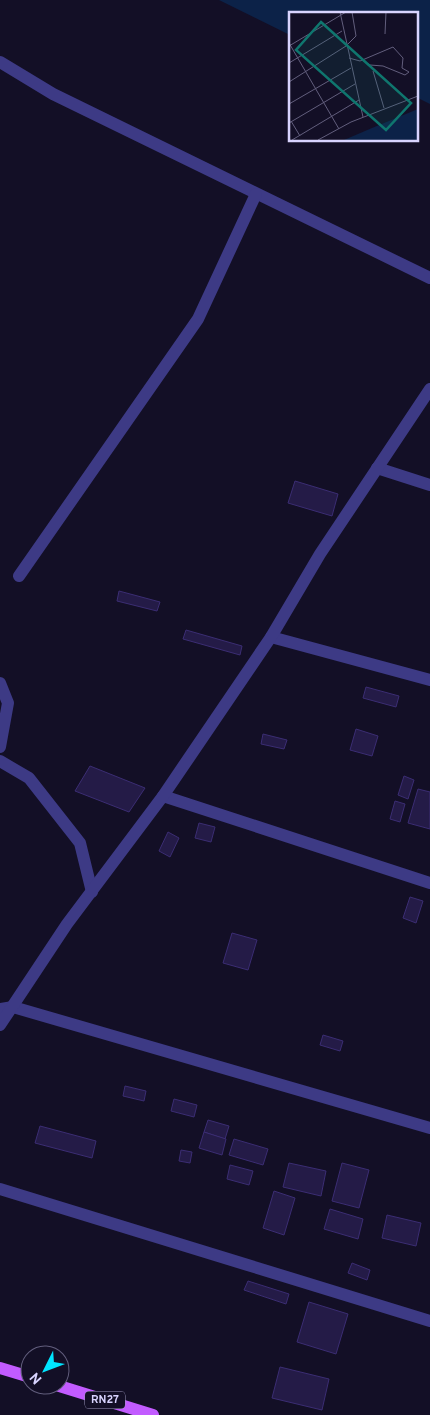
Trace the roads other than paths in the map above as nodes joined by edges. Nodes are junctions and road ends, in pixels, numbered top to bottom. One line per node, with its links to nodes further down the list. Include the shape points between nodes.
1 (0, 62): 2 (street, via 53,94)
2 (256, 194): 3 (street); 7 (street, via 198,319)
3 (430, 278)
4 (430, 389): 5 (street)
5 (377, 468): 6 (street); 8 (street, via 320,554)
6 (430, 485)
7 (19, 576)
8 (271, 637): 9 (street); 13 (street)
9 (430, 680)
10 (0, 683): 11 (street, via 8,703)
11 (0, 747)
12 (0, 760): 15 (street, via 28,778 80,844)
13 (163, 796): 14 (street); 15 (street)
14 (430, 883)
15 (92, 892): 16 (street, via 66,924)
16 (13, 1007): 17 (street); 18 (street); 19 (street)
17 (0, 1009)
18 (0, 1025)
19 (430, 1128)
20 (0, 1189): 21 (street)
21 (430, 1322)
22 (0, 1368): 23 (main road)
23 (20, 1374)
24 (70, 1389): 25 (main road, RN27)
25 (153, 1415)

